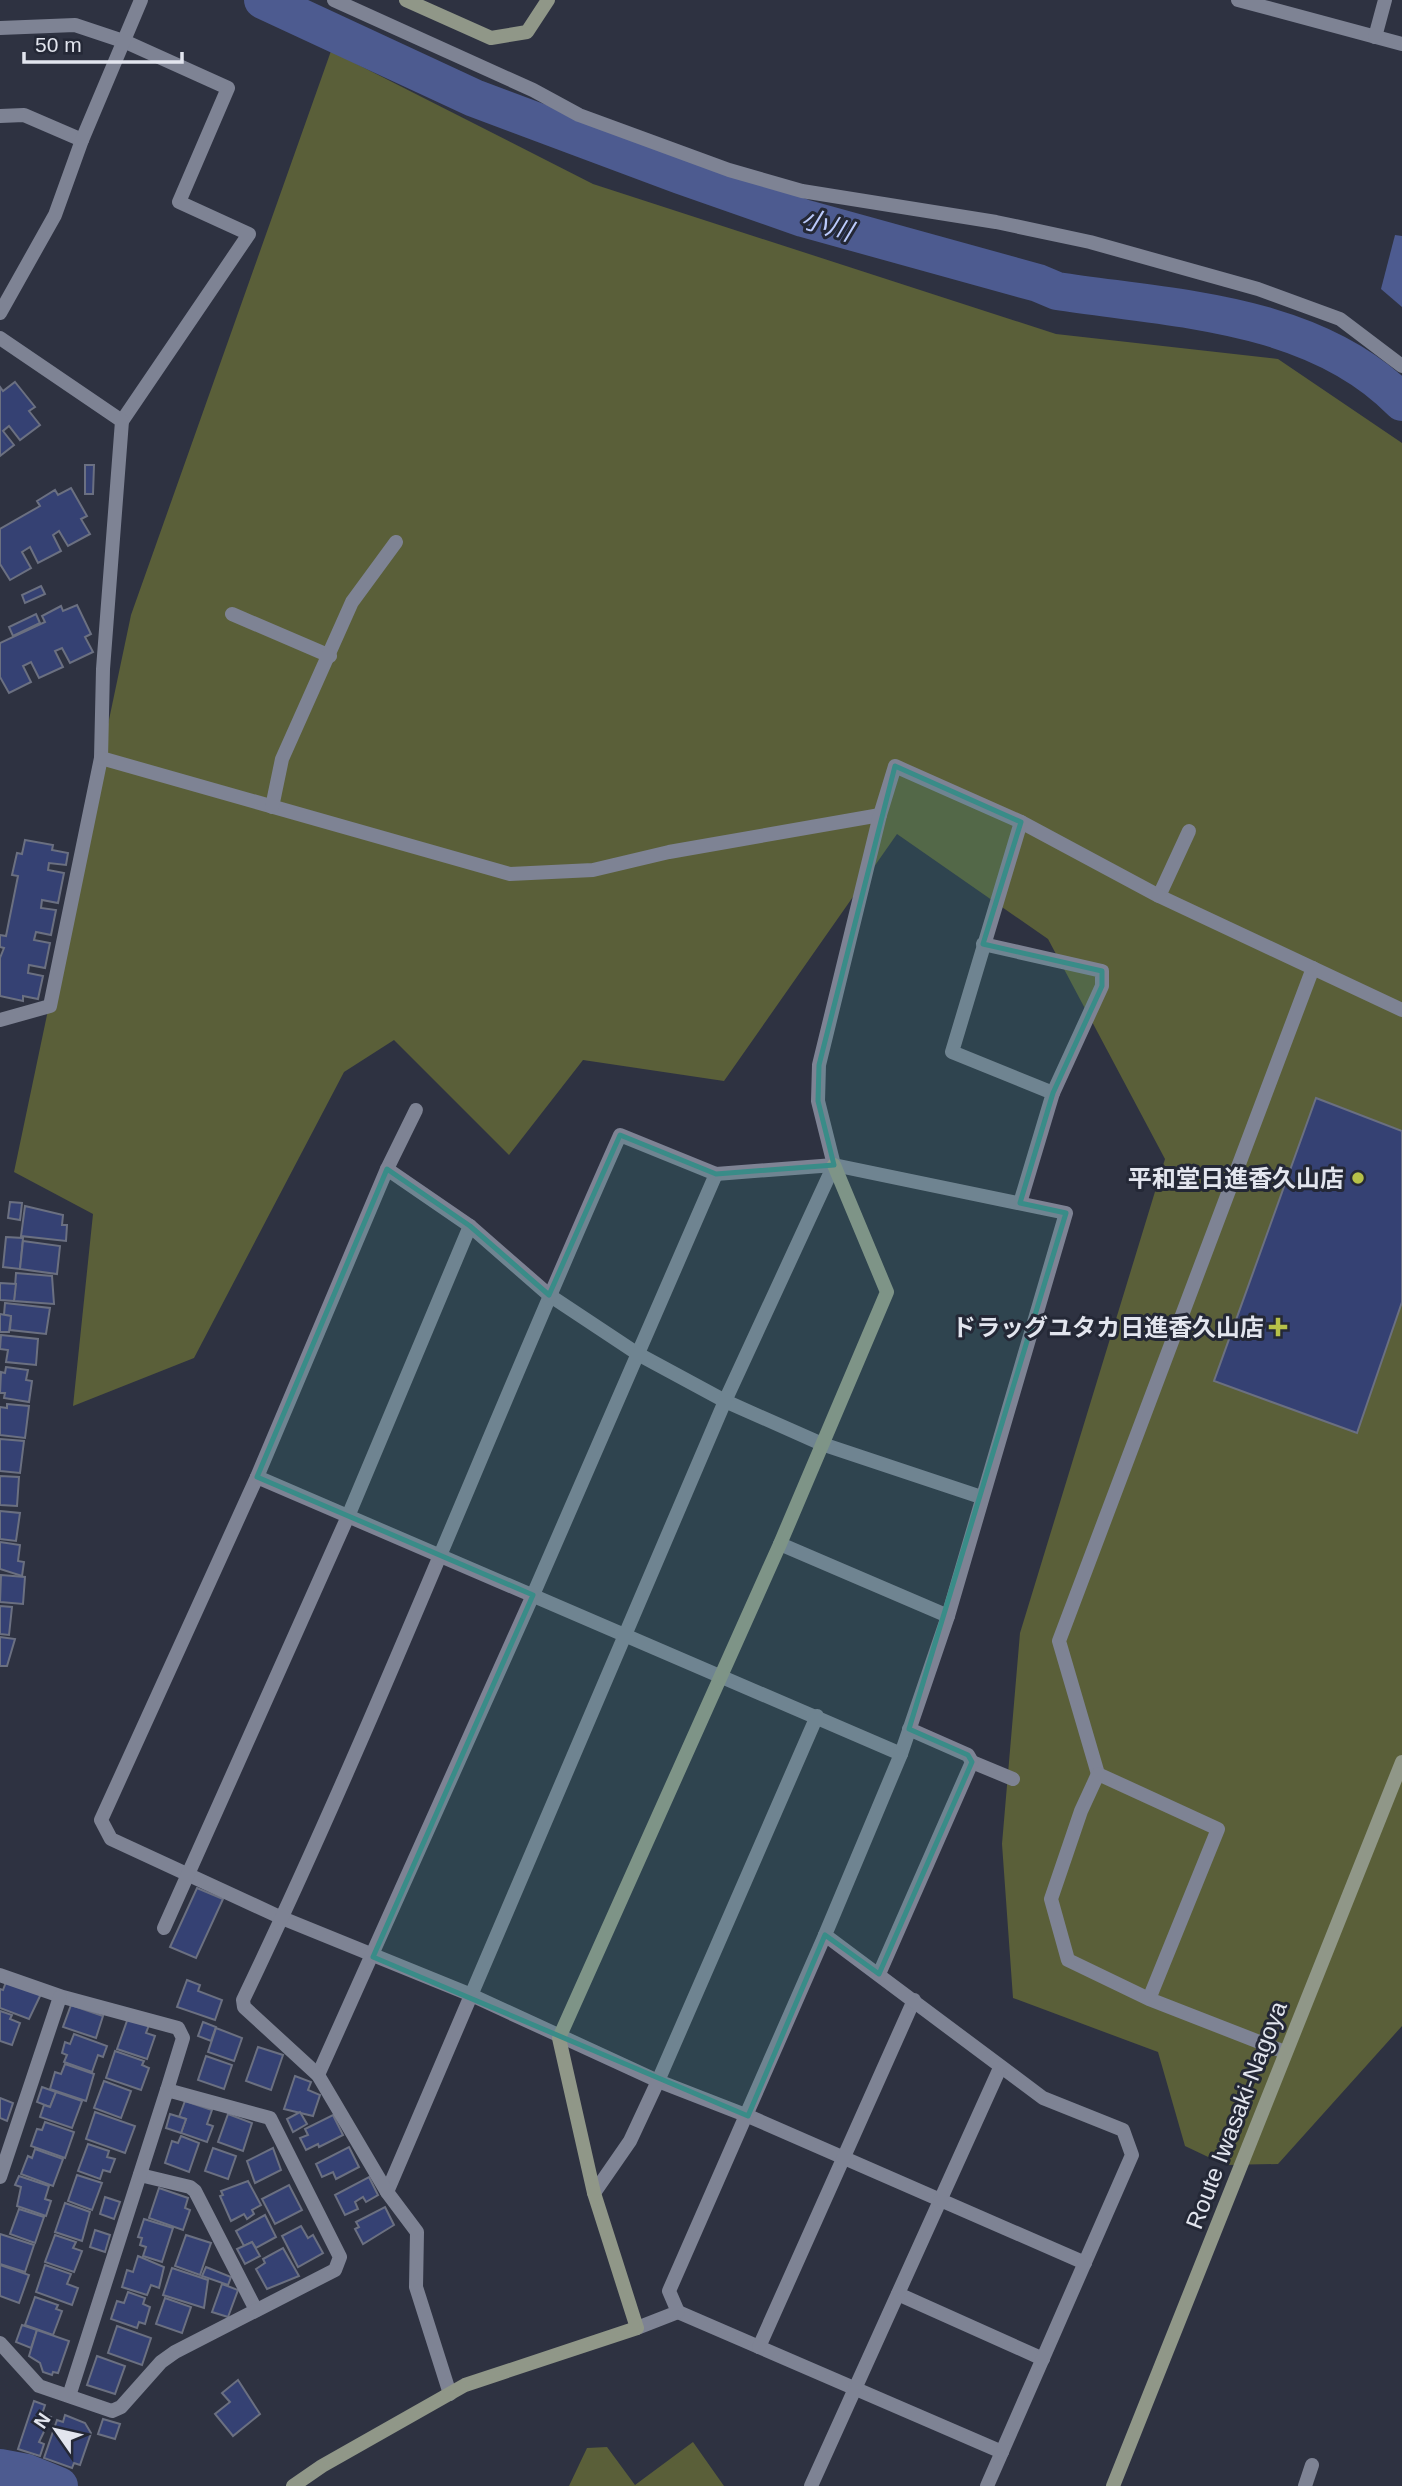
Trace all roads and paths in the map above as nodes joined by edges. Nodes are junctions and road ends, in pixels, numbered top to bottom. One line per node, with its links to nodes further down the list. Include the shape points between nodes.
1 (141, 0): 9 (street)
2 (334, 0): 15 (street, via 579,115 729,170 802,191 1090,242 1258,289 1340,319)
3 (406, 0): 4 (street, via 491,38 527,32)
4 (548, 0)
5 (1238, 0): 8 (street)
6 (1385, 0): 8 (street)
7 (0, 28): 9 (street, via 75,25)
8 (1376, 37): 10 (street)
9 (126, 42): 12 (street); 16 (street, via 228,88 179,202 248,234)
10 (1402, 44)
11 (0, 117): 12 (street, via 24,116)
12 (82, 140): 13 (street, via 55,215)
13 (0, 313)
14 (0, 338): 16 (street)
15 (1402, 366)
16 (122, 421): 20 (street, via 103,669)
17 (396, 542): 19 (street, via 352,602)
18 (232, 614): 19 (street)
19 (330, 656): 21 (street, via 282,759)
20 (101, 758): 21 (street); 29 (street, via 50,1006)
21 (272, 807): 22 (street, via 510,874 593,870)
22 (880, 814): 23 (street, via 895,766); 32 (street, via 819,1065 818,1101)
23 (1021, 822): 25 (street); 26 (street)
24 (1189, 831): 25 (street)
25 (1159, 896): 27 (street)
26 (983, 944): 30 (street, via 952,1052); 30 (street, via 1102,971 1102,986)
27 (1313, 968): 28 (street); 55 (street, via 1059,1641)
28 (1402, 1010)
29 (0, 1020)
30 (1053, 1093): 35 (street)
31 (416, 1110): 33 (street)
32 (834, 1165): 34 (street); 35 (street); 39 (street); 40 (street, via 887,1292)
33 (387, 1169): 36 (street); 41 (street)
34 (716, 1174): 37 (street, via 620,1135); 38 (street)
35 (1020, 1203): 42 (street, via 1066,1213)
36 (470, 1226): 37 (street); 43 (street)
37 (549, 1295): 38 (street); 45 (street)
38 (638, 1354): 39 (street); 46 (street)
39 (725, 1401): 40 (street); 48 (street)
40 (822, 1444): 42 (street); 44 (street)
41 (257, 1477): 43 (street); 57 (street, via 101,1820 111,1839)
42 (981, 1497): 47 (street)
43 (349, 1514): 45 (street); 57 (street)
44 (780, 1544): 47 (street); 49 (street)
45 (441, 1557): 46 (street); 58 (street)
46 (533, 1595): 48 (street); 61 (street)
47 (948, 1616): 51 (street)
48 (626, 1637): 49 (street); 64 (street)
49 (720, 1677): 50 (street); 68 (street)
50 (817, 1716): 52 (street); 72 (street)
51 (909, 1729): 52 (street); 53 (street, via 968,1755)
52 (901, 1754): 60 (street)
53 (972, 1762): 56 (street); 62 (street)
54 (1402, 1762): 69 (street, Route Iwasaki-Nagoya)
55 (1098, 1774): 66 (street, via 1051,1899 1068,1960); 66 (street, via 1218,1829)
56 (1013, 1779)
57 (188, 1873): 58 (street); 59 (street)
58 (282, 1918): 61 (street); 71 (street, via 243,2000 244,2007)
59 (164, 1928)
60 (825, 1935): 62 (street); 74 (street)
61 (373, 1957): 64 (street); 71 (street)
62 (879, 1974): 67 (street)
63 (0, 1975): 65 (street)
64 (469, 1994): 68 (street); 78 (street)
65 (60, 1997): 73 (street, via 178,2028 183,2038); 77 (street)
66 (1149, 1999): 69 (street)
67 (914, 2000): 70 (street); 75 (street)
68 (559, 2038): 72 (street); 79 (street)
69 (1285, 2052): 97 (street, Route Iwasaki-Nagoya)
70 (1000, 2068): 80 (street); 81 (street, via 1043,2098 1123,2130 1132,2155)
71 (318, 2076): 78 (street)
72 (658, 2081): 74 (street); 79 (street, via 630,2141)
73 (167, 2090): 76 (street); 83 (street, via 270,2118 340,2256 335,2270)
74 (748, 2116): 75 (street); 84 (street, via 668,2291)
75 (842, 2158): 80 (street); 87 (street)
76 (140, 2175): 83 (street, via 195,2191); 91 (street)
77 (0, 2177)
78 (387, 2192): 90 (street, via 417,2232 416,2287)
79 (594, 2193): 85 (street)
80 (940, 2201): 81 (street); 82 (street)
81 (1085, 2263): 88 (street)
82 (898, 2294): 88 (street); 89 (street)
83 (256, 2310): 91 (street, via 161,2362 121,2407 112,2411)
84 (678, 2312): 85 (street); 87 (street)
85 (637, 2329): 90 (street, via 465,2385)
86 (0, 2343): 91 (street, via 33,2383)
87 (760, 2347): 89 (street)
88 (1043, 2359): 92 (street)
89 (855, 2390): 92 (street); 95 (street)
90 (450, 2394): 94 (street)
91 (69, 2396)
92 (1002, 2452): 96 (street)
93 (1312, 2465): 98 (street)
94 (293, 2486)
95 (811, 2486)
96 (987, 2486)
97 (1114, 2486)
98 (1305, 2486)

